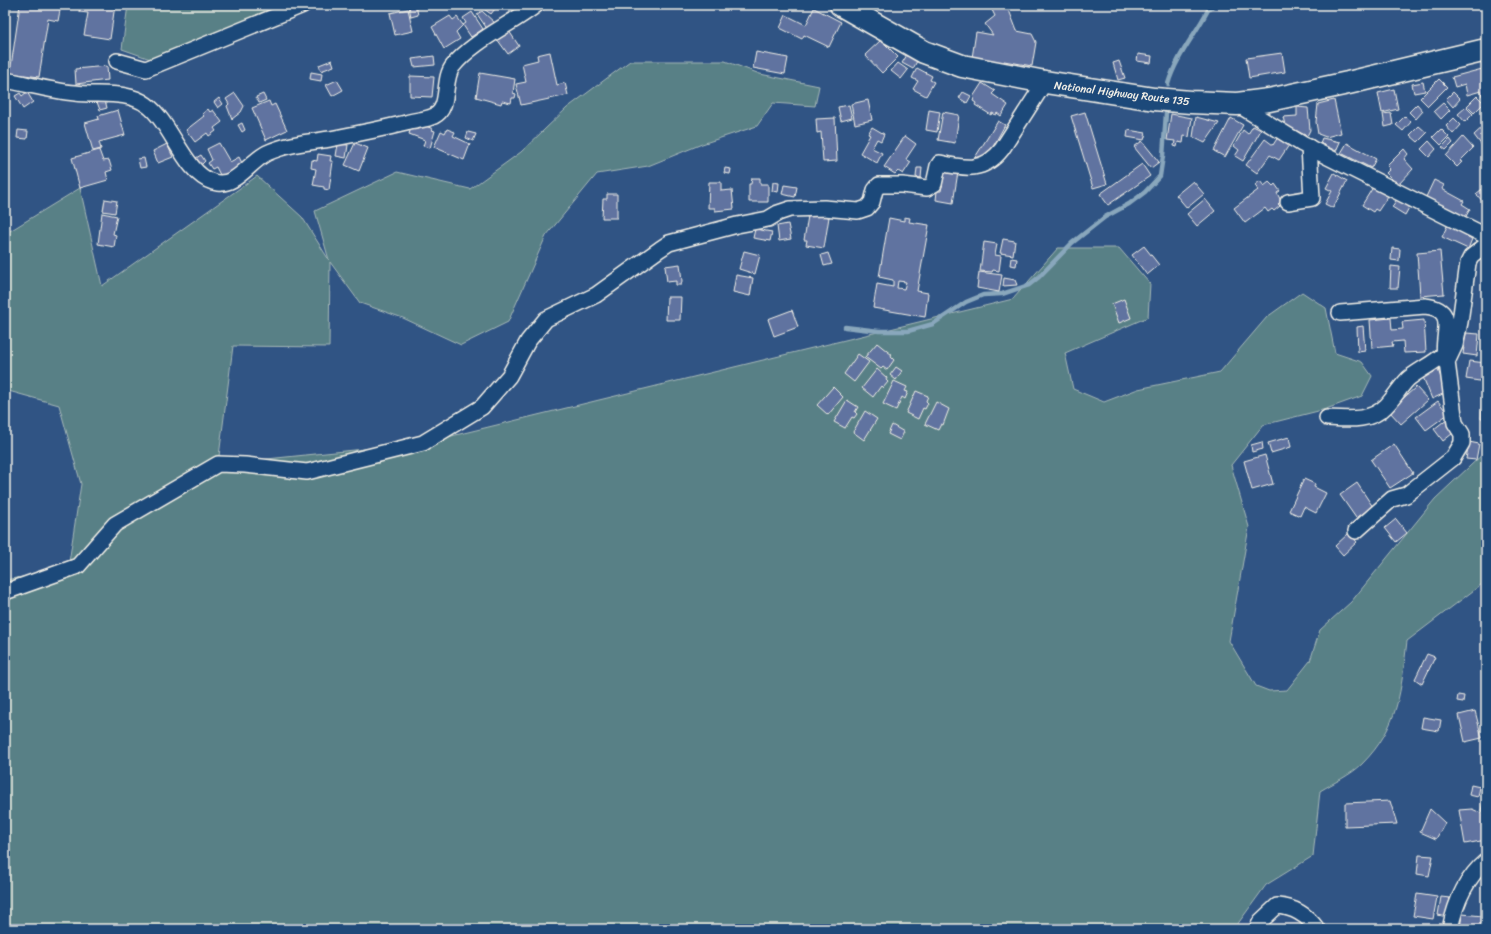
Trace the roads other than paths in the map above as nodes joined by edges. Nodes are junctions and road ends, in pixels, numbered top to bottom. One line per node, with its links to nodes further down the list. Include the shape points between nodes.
1 (303, 5): 5 (street, via 146,69)
2 (536, 5): 6 (street, via 452,67 446,78 444,106 436,116 283,148 267,154 232,181 222,184 211,182 202,176 181,152 160,115 131,96 74,93)
3 (841, 5): 7 (highway, National Highway Route 135, via 900,40 942,60 996,74)
4 (1486, 50): 8 (highway, National Highway Route 135, via 1348,83 1269,100)
5 (117, 61)
6 (5, 80)
7 (1045, 82): 8 (highway, National Highway Route 135, via 1154,99); 17 (street, via 1002,149 995,158 985,164 969,168 940,163 934,184 927,188 878,186 872,202 867,208 858,211 790,209 768,219 669,243 596,296 546,319 528,341 509,376 482,407 423,443 307,472 218,464 115,524 78,566)
8 (1237, 104): 9 (street)
9 (1309, 147): 10 (street, via 1312,198); 11 (street)
10 (1288, 202)
11 (1486, 236)
12 (1486, 245): 14 (street, via 1471,257 1468,263 1455,345)
13 (1340, 313): 14 (street, via 1425,306 1438,308 1447,319)
14 (1445, 358): 15 (street, via 1408,380 1385,407 1373,416 1348,420); 16 (street, via 1454,416 1462,434 1462,443 1453,458 1406,495 1392,499)
15 (1327, 418)
16 (1356, 531)
17 (5, 592)
18 (1486, 861): 21 (street, via 1469,880 1459,900)
19 (1257, 929): 20 (street, via 1261,921 1277,906 1286,906 1309,918)
20 (1316, 929)
21 (1450, 929)

